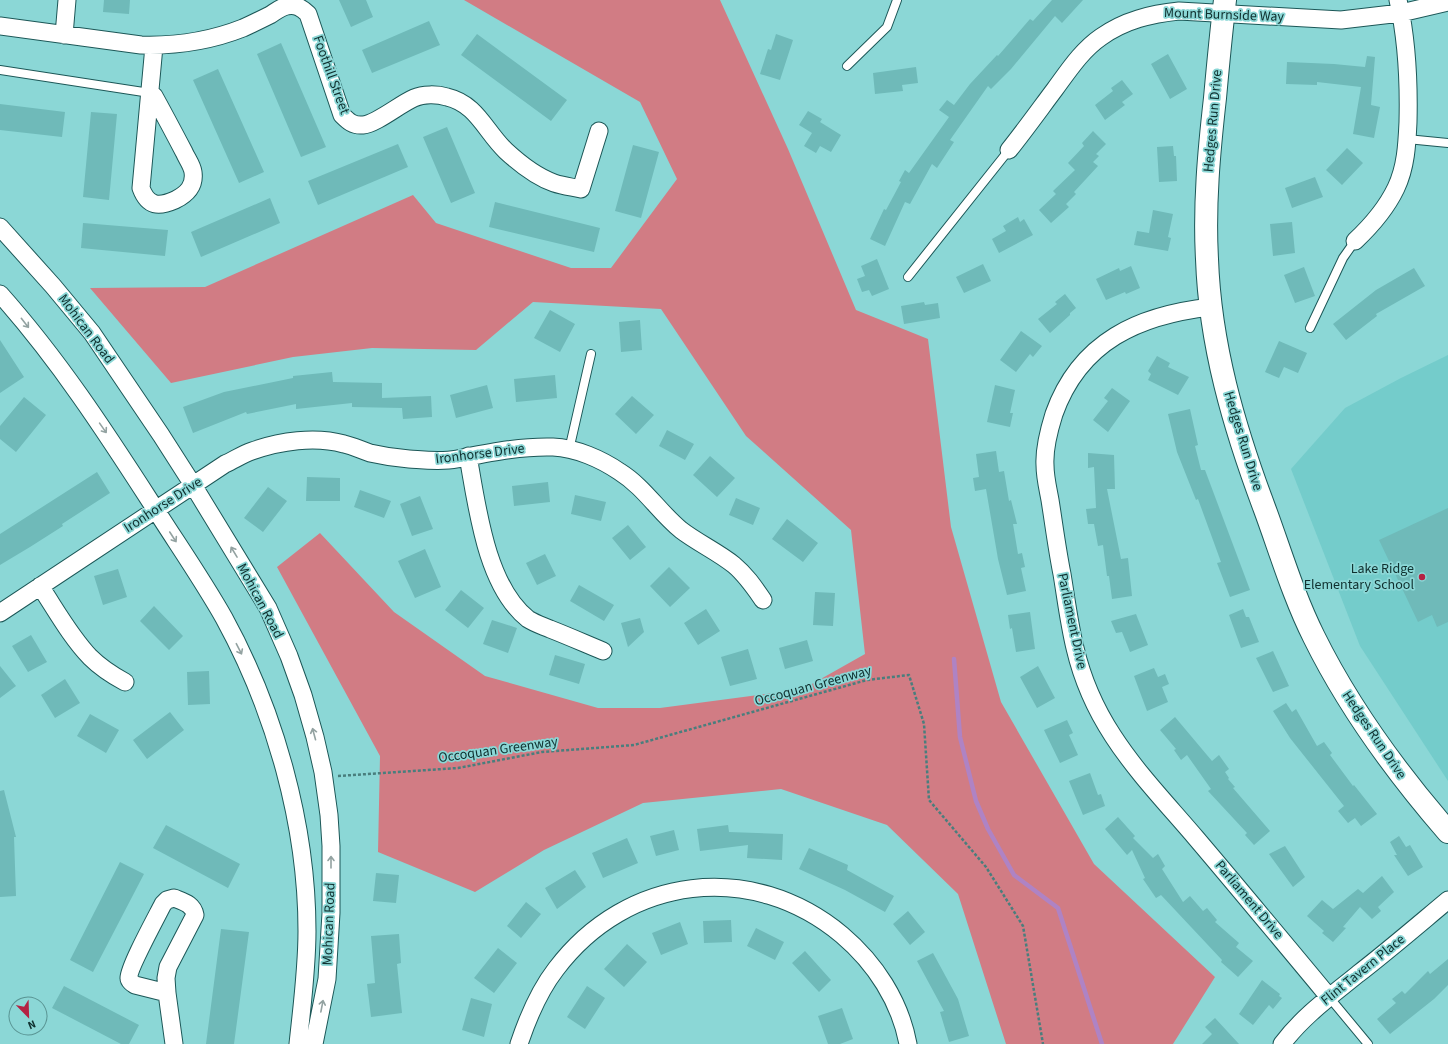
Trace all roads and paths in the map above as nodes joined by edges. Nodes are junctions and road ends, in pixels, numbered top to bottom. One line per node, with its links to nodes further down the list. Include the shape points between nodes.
1 (64, 0): 7 (street)
2 (897, 0): 9 (lane, via 887,27)
3 (1448, 2): 4 (street, Mount Burnside Way)
4 (1400, 6): 5 (street, Mount Burnside Way, via 1340,20); 13 (street, via 1407,53)
5 (1224, 7): 15 (street, Mount Burnside Way, via 1157,13 1136,19 1101,37 1081,54); 20 (street, Hedges Run Drive, via 1209,151 1207,260)
6 (0, 26): 7 (street, Foothill Street)
7 (64, 35): 8 (street, Foothill Street)
8 (154, 46): 11 (street); 12 (street, Foothill Street, via 215,37 243,28 285,6 293,5 301,7 308,14 342,115 355,125 364,126 373,122 415,98 430,95 456,99 477,114 490,134 525,166 554,183 581,189)
9 (847, 66)
10 (0, 70): 11 (lane)
11 (150, 93): 11 (street, via 141,188 150,202 164,204 184,196 190,189 193,171 170,125)
12 (599, 131)
13 (1407, 139): 14 (lane); 17 (street, via 1404,166 1397,187 1377,219)
14 (1448, 143)
15 (1009, 150): 18 (lane)
16 (0, 227): 25 (street, Mohican Road, via 92,333)
17 (1355, 241): 21 (lane, via 1343,258)
18 (908, 277)
19 (0, 294): 26 (street, Mohican Road, one-way to 26, via 60,367 106,432)
20 (1211, 307): 33 (street, Hedges Run Drive, via 1219,356 1246,458 1313,636 1370,732 1402,777); 36 (street, Parliament Drive, via 1189,309 1137,324 1112,337 1076,373 1057,405 1047,441 1045,464 1055,537 1075,648 1096,705 1112,735 1132,763)
21 (1310, 328)
22 (591, 354): 23 (lane)
23 (569, 450): 24 (street, Ironhorse Drive, via 553,447 516,448); 28 (street, Ironhorse Drive, via 585,454 622,472 681,529 734,565)
24 (468, 456): 25 (street, Ironhorse Drive, via 429,461 370,453 344,444 294,441 251,451); 30 (street, via 487,546 495,572 510,600 529,619)
25 (193, 485): 26 (street, Ironhorse Drive); 32 (street, Mohican Road, one-way to 25, via 303,695 268,608)
26 (155, 510): 27 (street, Ironhorse Drive); 38 (street, Mohican Road, one-way to 38, via 224,618 245,661 264,707 289,789 298,834 307,930 306,978)
27 (40, 586): 29 (street, Ironhorse Drive); 31 (street, via 90,657 106,671)
28 (763, 600)
29 (0, 613)
30 (603, 651)
31 (125, 682)
32 (323, 777): 39 (street, Mohican Road, one-way to 32, via 327,979 331,913 331,846); 42 (path, Occoquan Greenway, via 458,768 542,752 634,745 867,680 909,675 924,724 929,800 986,867 1023,926)
33 (1448, 832)
34 (1448, 900): 36 (street, Flint Tavern Place)
35 (167, 994): 35 (street, via 168,967 195,915 194,909 174,898 163,904 129,976 130,982 135,985); 37 (street)
36 (1329, 997): 43 (street, Flint Tavern Place); 44 (lane)
37 (174, 1044)
38 (298, 1044)
39 (314, 1044)
40 (519, 1044): 41 (street, via 526,1022 541,992 556,968 574,947 597,928 643,900 683,889 709,887 761,892 799,907 829,925 866,958 882,980 893,997 902,1019)
41 (908, 1044)
42 (1043, 1044)
43 (1282, 1044)
44 (1368, 1044)

